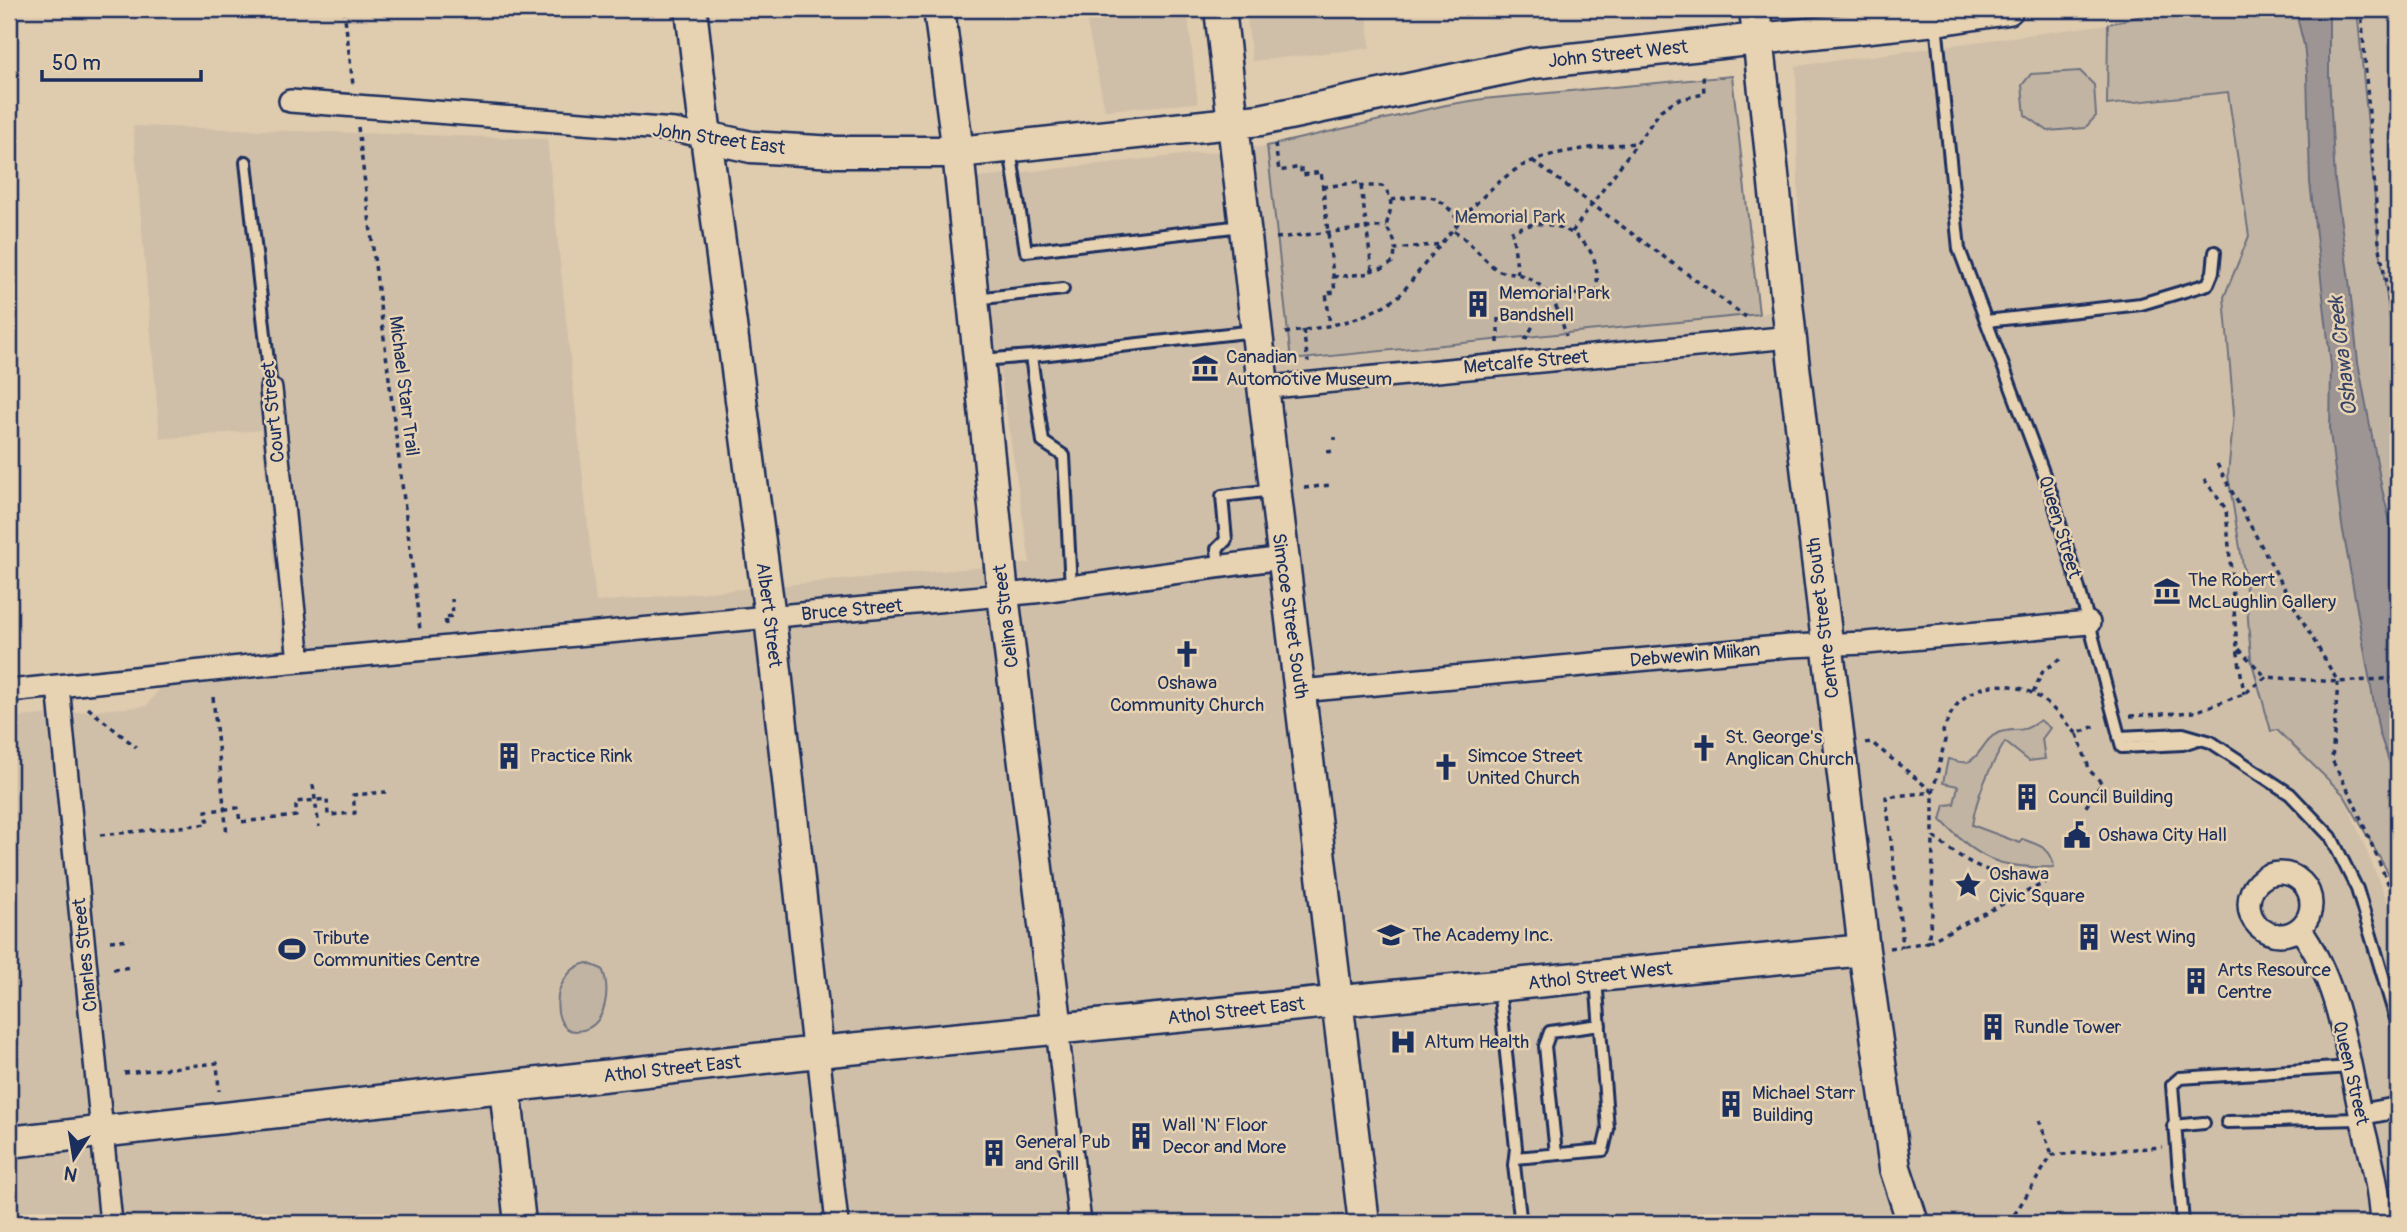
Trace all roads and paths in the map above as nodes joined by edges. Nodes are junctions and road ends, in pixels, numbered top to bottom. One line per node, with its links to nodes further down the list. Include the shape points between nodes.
1 (344, 9): 11 (path)
2 (691, 9): 15 (main road, Albert Street)
3 (939, 9): 19 (main road, Celina Street)
4 (1220, 9): 13 (main road, Simcoe Street South)
5 (1755, 9): 9 (main road, Centre Street South)
6 (2008, 9): 8 (main road, John Street West)
7 (2361, 9): 55 (path, via 2379,242)
8 (1936, 20): 9 (main road, John Street West); 45 (lane, Queen Street, via 1959,249)
9 (1757, 40): 13 (main road, John Street West, via 1533,63); 52 (main road, Centre Street South)
10 (1703, 76): 16 (path, via 1704,94 1675,100)
11 (353, 90)
12 (290, 101): 15 (street, John Street East, via 675,130)
13 (1232, 123): 18 (main road, John Street East); 27 (main road, Simcoe Street South)
14 (358, 126): 78 (path, Michael Starr Trail)
15 (706, 137): 19 (main road, John Street East, via 751,146 823,151); 73 (main road, Albert Street)
16 (1635, 143): 20 (path); 25 (path)
17 (1275, 144): 23 (path, via 1279,171 1301,167 1301,175 1321,172)
18 (1009, 147): 19 (main road, John Street East); 27 (lane, via 1026,251)
19 (958, 152): 41 (main road, Celina Street)
20 (1532, 160): 25 (path); 26 (path, via 1493,186)
21 (246, 162): 60 (lane, Court Street)
22 (1362, 186): 23 (path); 24 (path, via 1382,186); 29 (path)
23 (1323, 187): 31 (path)
24 (1391, 200): 26 (path, via 1424,195 1438,198); 28 (path)
25 (1594, 204): 32 (path); 44 (path)
26 (1460, 223): 30 (path)
27 (1244, 226): 49 (main road, Simcoe Street South)
28 (1386, 226): 29 (path); 35 (path)
29 (1367, 228): 31 (path); 37 (path)
30 (1454, 231): 34 (path); 38 (path, via 1497,270)
31 (1329, 232): 33 (path); 39 (path)
32 (1572, 232): 38 (path, via 1544,223 1512,231); 42 (path, via 1593,255 1597,290)
33 (1276, 238)
34 (1442, 244): 35 (path); 46 (path, via 1400,295 1370,314)
35 (1395, 249): 37 (path, via 1390,265)
36 (2215, 252): 45 (lane, via 2208,284 2141,304)
37 (1372, 270): 39 (path)
38 (1518, 274): 42 (path, via 1536,281)
39 (1334, 277): 46 (path, via 1335,292 1326,293)
40 (1063, 289): 41 (lane)
41 (972, 299): 57 (main road, Celina Street)
42 (1553, 299): 51 (path)
43 (1498, 316): 54 (path)
44 (1746, 317)
45 (1986, 321): 74 (lane, Queen Street, via 2051,493)
46 (1330, 325): 48 (path)
47 (1533, 326): 53 (path)
48 (1303, 330): 50 (path); 58 (path)
49 (1255, 331): 56 (lane); 59 (main road, Simcoe Street South)
50 (1285, 334)
51 (1566, 336)
52 (1790, 337): 59 (street, Metcalfe Street); 76 (main road, Centre Street South)
53 (1525, 340)
54 (1498, 343)
55 (2398, 354)
56 (1031, 356): 57 (lane); 70 (lane, via 1043,442 1064,456)
57 (978, 361): 71 (main road, Celina Street)
58 (1308, 362)
59 (1261, 387): 67 (main road, Simcoe Street South)
60 (271, 389): 80 (street, Court Street)
61 (1333, 451): 62 (path)
62 (1327, 452)
63 (2217, 464): 83 (path)
64 (2204, 479): 77 (path, via 2226,509)
65 (1331, 485): 66 (path)
66 (1304, 488)
67 (1273, 490): 68 (main road, Simcoe Street South); 69 (lane, via 1222,496 1226,540 1217,549)
68 (1282, 558): 69 (street, Bruce Street); 86 (main road, Simcoe Street South)
69 (1219, 566): 70 (street, Bruce Street)
70 (1071, 587): 71 (street, Bruce Street)
71 (1003, 595): 73 (street, Bruce Street); 121 (main road, Celina Street)
72 (452, 599): 75 (path, via 453,616 445,617)
73 (770, 617): 78 (street, Bruce Street); 122 (main road, Albert Street)
74 (2089, 623): 76 (street, Debwewin Miikan); 91 (lane, Queen Street)
75 (446, 625)
76 (1826, 644): 86 (street, Debwewin Miikan); 113 (main road, Centre Street South)
77 (2237, 648): 81 (path); 88 (path)
78 (422, 650): 80 (street, Bruce Street)
79 (2063, 657): 87 (path, via 2043,671)
80 (299, 661): 84 (street, Bruce Street)
81 (2266, 677): 83 (path); 88 (path)
82 (2398, 678): 83 (path)
83 (2338, 682): 107 (path, via 2332,760)
84 (58, 686): 85 (street, Bruce Street); 134 (street, Charles Street)
85 (9, 691)
86 (1300, 691): 118 (main road, Simcoe Street South)
87 (2033, 694): 92 (path); 97 (path, via 1990,685 1976,689 1955,707 1943,731)
88 (2244, 694): 91 (path, via 2194,712)
89 (213, 696): 100 (path)
90 (88, 708): 94 (path)
91 (2115, 717): 92 (path); 120 (lane, Queen Street, via 2120,742 2183,734 2226,750 2290,794 2331,837 2357,889)
92 (2077, 734): 99 (path, via 2090,771 2102,783)
93 (1865, 743): 97 (path, via 1871,742)
94 (136, 747)
95 (313, 785): 98 (path)
96 (386, 792): 98 (path, via 353,795 355,813 328,815 327,799)
97 (1933, 792): 106 (path); 112 (path, via 1886,797)
98 (315, 800): 100 (path, via 296,802 296,816 240,822 238,808); 102 (path)
99 (2085, 808)
100 (224, 809): 104 (path, via 206,811 208,824); 105 (path)
101 (2080, 820): 103 (path)
102 (318, 827)
103 (2076, 832)
104 (100, 835)
105 (227, 835)
106 (1933, 836): 111 (path); 111 (path, via 1958,857 1998,875 2048,881)
107 (2398, 907)
108 (2300, 929): 123 (street, Queen Street, via 2328,982)
109 (130, 939): 110 (path)
110 (110, 941)
111 (1928, 942): 112 (path)
112 (1903, 946): 113 (path)
113 (1877, 949): 116 (main road, Athol Street West); 146 (main road, Centre Street South, via 1895,1168)
114 (132, 967): 115 (path)
115 (113, 969)
116 (1596, 977): 117 (main road, Athol Street West); 119 (lane)
117 (1499, 986): 118 (main road, Athol Street West); 139 (lane)
118 (1337, 1003): 121 (main road, Athol Street East); 145 (main road, Simcoe Street South)
119 (1600, 1025): 137 (lane, via 1608,1129 1603,1150); 137 (lane, via 1550,1032 1545,1046)
120 (2398, 1027)
121 (1057, 1029): 122 (main road, Athol Street East); 144 (street, Celina Street)
122 (818, 1052): 125 (main road, Athol Street East); 143 (street, Albert Street)
123 (2351, 1067): 129 (street, Queen Street); 133 (lane, via 2180,1078 2172,1085)
124 (124, 1073): 126 (path, via 217,1063)
125 (505, 1087): 134 (main road, Athol Street East); 142 (main road)
126 (219, 1091)
127 (2398, 1103): 129 (lane)
128 (2398, 1112): 129 (lane)
129 (2361, 1114): 131 (lane); 149 (street, Queen Street, via 2378,1183)
130 (2039, 1121): 138 (path)
131 (2227, 1122)
132 (2204, 1123): 133 (lane)
133 (2174, 1126): 136 (lane)
134 (103, 1132): 135 (main road, Athol Street East); 141 (street, Charles Street)
135 (9, 1142)
136 (2175, 1146): 138 (path); 148 (lane)
137 (1556, 1154): 139 (lane)
138 (2052, 1155): 147 (path)
139 (1515, 1158): 140 (lane)
140 (1520, 1217)
141 (111, 1223)
142 (520, 1223)
143 (836, 1223)
144 (1080, 1223)
145 (1364, 1223)
146 (1913, 1223)
147 (2009, 1223)
148 (2183, 1223)
149 (2381, 1223)

